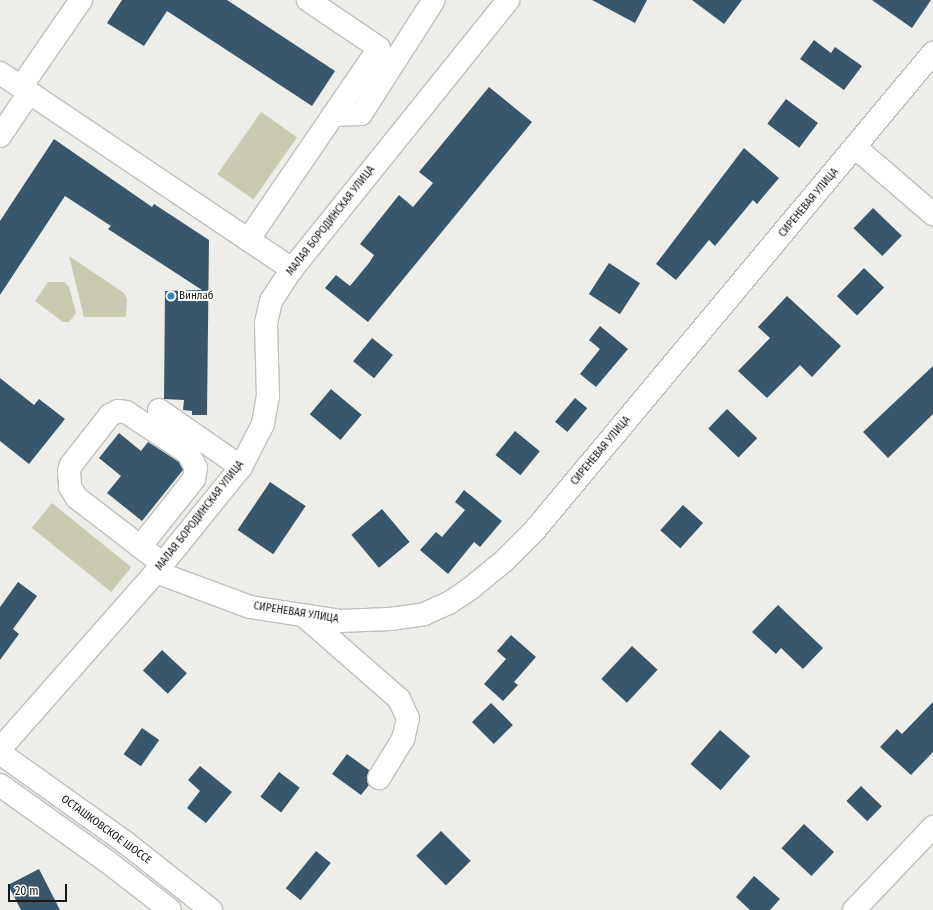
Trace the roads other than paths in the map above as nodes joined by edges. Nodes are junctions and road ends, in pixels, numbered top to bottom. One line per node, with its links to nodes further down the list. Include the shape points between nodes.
1 (81, 0): 7 (street)
2 (308, 0): 8 (street, via 379,48)
3 (434, 0): 8 (street, via 361,114)
4 (508, 0): 13 (street, МАЛАЯ БОРОДИНСКАЯ УЛИЦА)
5 (933, 54): 10 (street, СИРЕНЕВАЯ УЛИЦА)
6 (0, 73): 7 (street)
7 (25, 90): 9 (street); 12 (street)
8 (333, 114): 12 (street)
9 (0, 136)
10 (855, 147): 11 (street); 18 (street, СИРЕНЕВАЯ УЛИЦА, via 544,519 504,561 449,603 424,614 390,619 340,621)
11 (933, 214)
12 (248, 240): 13 (street)
13 (292, 269): 15 (street, МАЛАЯ БОРОДИНСКАЯ УЛИЦА, via 271,301 266,323 268,396 263,424)
14 (159, 410): 15 (street)
15 (241, 467): 17 (street, МАЛАЯ БОРОДИНСКАЯ УЛИЦА)
16 (140, 546): 16 (street, via 77,498 70,487 69,471 72,465 110,415 118,411 126,412 188,453 196,468 194,479); 17 (street, СИРЕНЕВАЯ УЛИЦА)
17 (160, 568): 18 (street, СИРЕНЕВАЯ УЛИЦА, via 250,607); 19 (street, МАЛАЯ БОРОДИНСКАЯ УЛИЦА)
18 (303, 615): 21 (street, via 399,699 408,718 403,739)
19 (0, 749)
20 (0, 753): 25 (street, ОСТАШКОВСКОЕ ШОССЕ, via 126,843)
21 (379, 778)
22 (0, 785): 24 (street)
23 (933, 827): 26 (street)
24 (170, 910)
25 (211, 910)
26 (854, 910)

